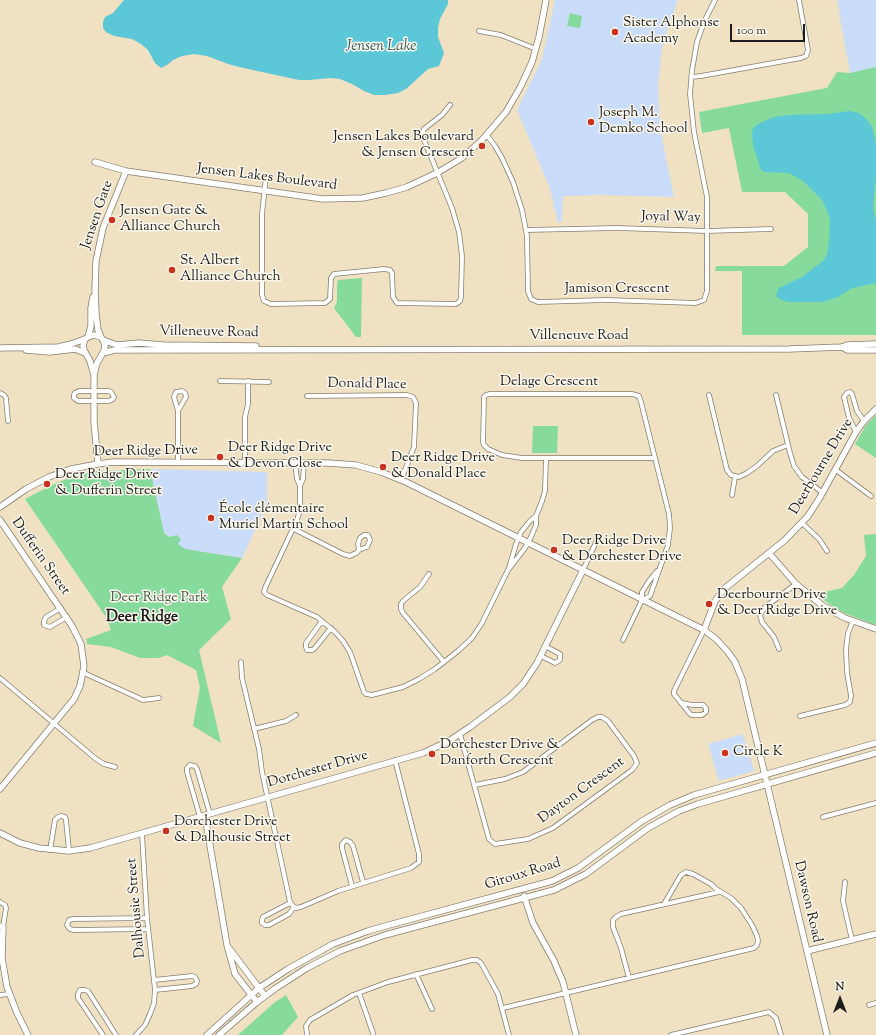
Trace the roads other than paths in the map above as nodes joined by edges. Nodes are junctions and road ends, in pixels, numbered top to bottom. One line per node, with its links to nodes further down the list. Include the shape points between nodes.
1 (546, 0): 5 (street, Jensen Lakes Boulevard)
2 (715, 0): 6 (street, Joyal Way, via 697,42)
3 (799, 0): 6 (street, via 808,50 806,56)
4 (479, 31): 5 (street, via 501,35)
5 (536, 49): 8 (street, Jensen Lakes Boulevard, via 515,98)
6 (691, 77): 16 (street, Joyal Way, via 691,109 706,192)
7 (450, 105): 11 (street, via 422,132)
8 (487, 135): 11 (street, Jensen Lakes Boulevard, via 457,161); 15 (street, via 513,182)
9 (95, 162): 10 (street, Jensen Lakes Boulevard)
10 (126, 171): 13 (street, Jensen Lakes Boulevard); 17 (street, Jensen Gate, via 99,244)
11 (437, 173): 13 (street, Jensen Lakes Boulevard, via 396,190 358,198 323,199); 13 (street, via 454,213 461,242 461,297 460,301 453,304 397,303 393,297 392,273 384,269 334,274 331,278 330,299 325,303 267,303 262,295)
12 (266, 177): 13 (street)
13 (264, 192)
14 (771, 228): 16 (street)
15 (526, 230): 16 (street, Joyal Way, via 617,228); 16 (street, Jamison Crescent, via 528,291 532,300 696,303 704,300 706,296)
16 (707, 231)
17 (94, 291): 18 (street, Jensen Gate, via 91,326); 19 (street, Jensen Gate, via 96,324)
18 (86, 338): 19 (street, via 94,335); 23 (street, via 58,346); 26 (street, via 83,346)
19 (102, 338): 24 (street, Villeneuve Road, via 117,345 139,343); 27 (street, via 106,345)
20 (876, 344): 21 (street, Villeneuve Road, via 847,344)
21 (842, 347): 24 (street, Villeneuve Road); 25 (street, Villeneuve Road, via 847,350)
22 (0, 348): 23 (street)
23 (16, 348): 26 (street, via 49,352 75,349)
24 (316, 349): 27 (street, Villeneuve Road, via 130,350)
25 (876, 350)
26 (86, 354): 27 (street, via 93,357); 28 (street)
27 (102, 354): 28 (street)
28 (94, 375): 32 (street)
29 (220, 381): 30 (street)
30 (248, 382): 31 (street); 47 (street)
31 (269, 382)
32 (94, 391): 37 (street); 37 (street, via 112,392 114,396 109,401); 37 (street, via 79,391 75,393 74,398 78,401)
33 (0, 393): 41 (street, via 6,398)
34 (709, 395): 52 (street, via 727,470)
35 (776, 395): 43 (street)
36 (307, 396): 53 (street, Donald Place, via 413,397 416,403 414,447)
37 (94, 401): 50 (street)
38 (876, 410): 40 (street, Deerbourne Drive)
39 (178, 411): 46 (street)
40 (864, 420): 42 (street, Deerbourne Drive); 42 (street, via 857,411 852,393 848,392 844,398)
41 (8, 421)
42 (856, 432): 51 (street, Deerbourne Drive)
43 (788, 446): 52 (street, via 773,451 747,473); 55 (street, via 799,473)
44 (546, 458): 45 (street, Delage Crescent); 45 (street, Delage Crescent, via 509,457 485,447 482,439 484,396 637,395 641,399); 59 (street, via 545,491)
45 (655, 458): 69 (street, Delage Crescent, via 670,523 668,545)
46 (178, 463): 47 (street, Deer Ridge Drive); 50 (street, Deer Ridge Drive)
47 (245, 463): 48 (street, Deer Ridge Drive)
48 (295, 463): 49 (street, Deer Ridge Drive); 54 (street)
49 (304, 463): 53 (street, Deer Ridge Drive, via 356,466); 54 (street)
50 (98, 464): 58 (street, Deer Ridge Drive, via 71,469 49,477)
51 (836, 470): 55 (street, Deerbourne Drive); 57 (street)
52 (735, 477): 56 (street)
53 (401, 480): 63 (street, Deer Ridge Drive)
54 (300, 486): 62 (street, via 300,510)
55 (823, 492): 61 (street, Deerbourne Drive)
56 (732, 495)
57 (871, 496)
58 (0, 507)
59 (536, 516): 63 (street); 65 (street, via 536,524)
60 (0, 520): 75 (street, Dufferin Street)
61 (802, 523): 67 (street, via 819,539); 68 (street, Deerbourne Drive)
62 (294, 529): 66 (street, via 346,555); 77 (street, via 264,592)
63 (518, 538): 65 (street, Deer Ridge Drive); 70 (street)
64 (598, 538): 71 (street)
65 (528, 543): 70 (street); 71 (street, Deer Ridge Drive)
66 (359, 550)
67 (827, 551)
68 (769, 553): 73 (street); 81 (street, Deerbourne Drive, via 721,591)
69 (659, 569): 74 (street, Delage Crescent, via 642,592); 74 (street, Delage Crescent, via 650,596)
70 (508, 570): 87 (street, via 472,638)
71 (583, 570): 74 (street, Deer Ridge Drive); 83 (street, Dorchester Drive)
72 (429, 574): 87 (street, via 420,587 403,601 401,609)
73 (796, 584): 78 (street, via 826,608); 84 (street, via 765,607 760,615)
74 (642, 600): 81 (street, Deer Ridge Drive); 82 (street)
75 (60, 608): 76 (street, Dufferin Street); 76 (street, Dufferin Street, via 46,617 44,625 52,626)
76 (67, 617): 88 (street, Dufferin Street, via 81,644)
77 (322, 621): 79 (street); 79 (street, via 306,642 307,650 314,649)
78 (853, 621): 80 (street); 93 (street, via 846,648 850,702)
79 (331, 628): 87 (street, via 350,652 366,694 374,695 411,683)
80 (876, 629)
81 (704, 630): 91 (street, via 675,690 674,694); 101 (street, Deer Ridge Drive, via 724,647 738,668)
82 (623, 640)
83 (545, 646): 85 (street, Dorchester Drive); 85 (street, via 560,654 560,660 555,662)
84 (779, 649)
85 (541, 656): 96 (street, Dorchester Drive, via 520,688)
86 (241, 662): 95 (street, via 242,678)
87 (444, 662)
88 (84, 673): 90 (street, via 143,700); 94 (street, Dufferin Street, via 76,695)
89 (0, 678): 94 (street)
90 (159, 698)
91 (682, 703): 91 (street, via 693,716 706,712 703,705)
92 (296, 715): 95 (street, via 286,721)
93 (800, 716)
94 (53, 724): 100 (street, via 99,761); 104 (street, Dufferin Street)
95 (254, 729): 105 (street)
96 (460, 734): 99 (street, Dorchester Drive, via 436,748); 103 (street, Dayton Crescent)
97 (876, 743): 101 (street, Giroux Road)
98 (876, 753): 102 (street, Giroux Road)
99 (395, 760): 105 (street, Dorchester Drive); 113 (street, via 420,860 411,868)
100 (115, 766)
101 (766, 774): 102 (street, Dawson Road); 116 (street, Giroux Road, via 670,805 642,821 572,872)
102 (768, 784): 118 (street, Giroux Road, via 672,814 641,833 586,874 554,890); 129 (street, Dawson Road)
103 (475, 785): 103 (street, Dayton Crescent, via 489,839 492,843 500,844 528,839 553,828 632,770 637,762 608,721 598,717 523,772)
104 (0, 789)
105 (268, 798): 107 (street, Dorchester Drive); 120 (street)
106 (876, 803): 108 (street)
107 (205, 816): 107 (street, via 197,769 190,765 187,772); 110 (street, Dorchester Drive); 128 (street)
108 (823, 817)
109 (0, 833): 111 (street, Dorchester Drive, via 27,845)
110 (142, 834): 112 (street, Dorchester Drive, via 90,848); 123 (street, Dalhousie Street)
111 (50, 850): 112 (street, Dorchester Drive); 112 (street, via 55,820 64,816)
112 (69, 850)
113 (362, 882): 115 (street); 115 (street, via 353,846 346,840 342,846)
114 (845, 882): 127 (street, via 843,901)
115 (352, 886): 122 (street, via 301,907)
116 (522, 890): 118 (street); 133 (street, Giroux Road, via 389,925 350,938 303,959)
117 (720, 892): 121 (street); 121 (street, via 711,884 686,872 679,877); 131 (street, via 736,903 747,917 758,939 754,948)
118 (525, 899): 136 (street, via 533,923 557,968); 140 (street, Giroux Road, via 385,935 356,945 306,968)
119 (0, 902): 124 (street, via 6,908)
120 (290, 903): 122 (street); 122 (street, via 263,917 262,923 269,925 289,914)
121 (664, 904): 131 (street, via 621,914 613,920 612,927)
122 (294, 907)
123 (147, 918): 125 (street, Dalhousie Street); 125 (street, via 73,919 67,925 71,930)
124 (1, 926): 137 (street, via 2,958)
125 (148, 929): 132 (street, Dalhousie Street)
126 (876, 934): 127 (street)
127 (852, 940): 129 (street)
128 (227, 944): 133 (street); 138 (street, via 235,974)
129 (807, 951): 158 (street, Dawson Road)
130 (416, 974): 135 (street); 144 (street, via 477,960 494,987); 145 (street)
131 (629, 978): 136 (street)
132 (154, 980): 134 (street, Dalhousie Street); 134 (street, via 192,976 197,980 192,986)
133 (259, 988): 138 (street, Giroux Road); 140 (street)
134 (155, 990): 150 (street, Dalhousie Street, via 150,1014)
135 (359, 993): 146 (street); 153 (street, via 310,1020 306,1026)
136 (566, 993): 144 (street); 155 (street)
137 (9, 994): 139 (street); 147 (street)
138 (252, 994): 141 (street); 151 (street, Giroux Road)
139 (0, 995)
140 (265, 996): 141 (street, Giroux Road)
141 (257, 1002): 152 (street, Giroux Road)
142 (876, 1003): 143 (street)
143 (869, 1005)
144 (503, 1008): 154 (street)
145 (432, 1009)
146 (373, 1033)
147 (28, 1035)
148 (103, 1035): 149 (street, via 78,998 80,990 88,992)
149 (116, 1035)
150 (136, 1035)
151 (207, 1035)
152 (220, 1035)
153 (307, 1035)
154 (509, 1035)
155 (576, 1035)
156 (671, 1035): 157 (street, via 769,1012 776,1018)
157 (780, 1035)
158 (827, 1035)

